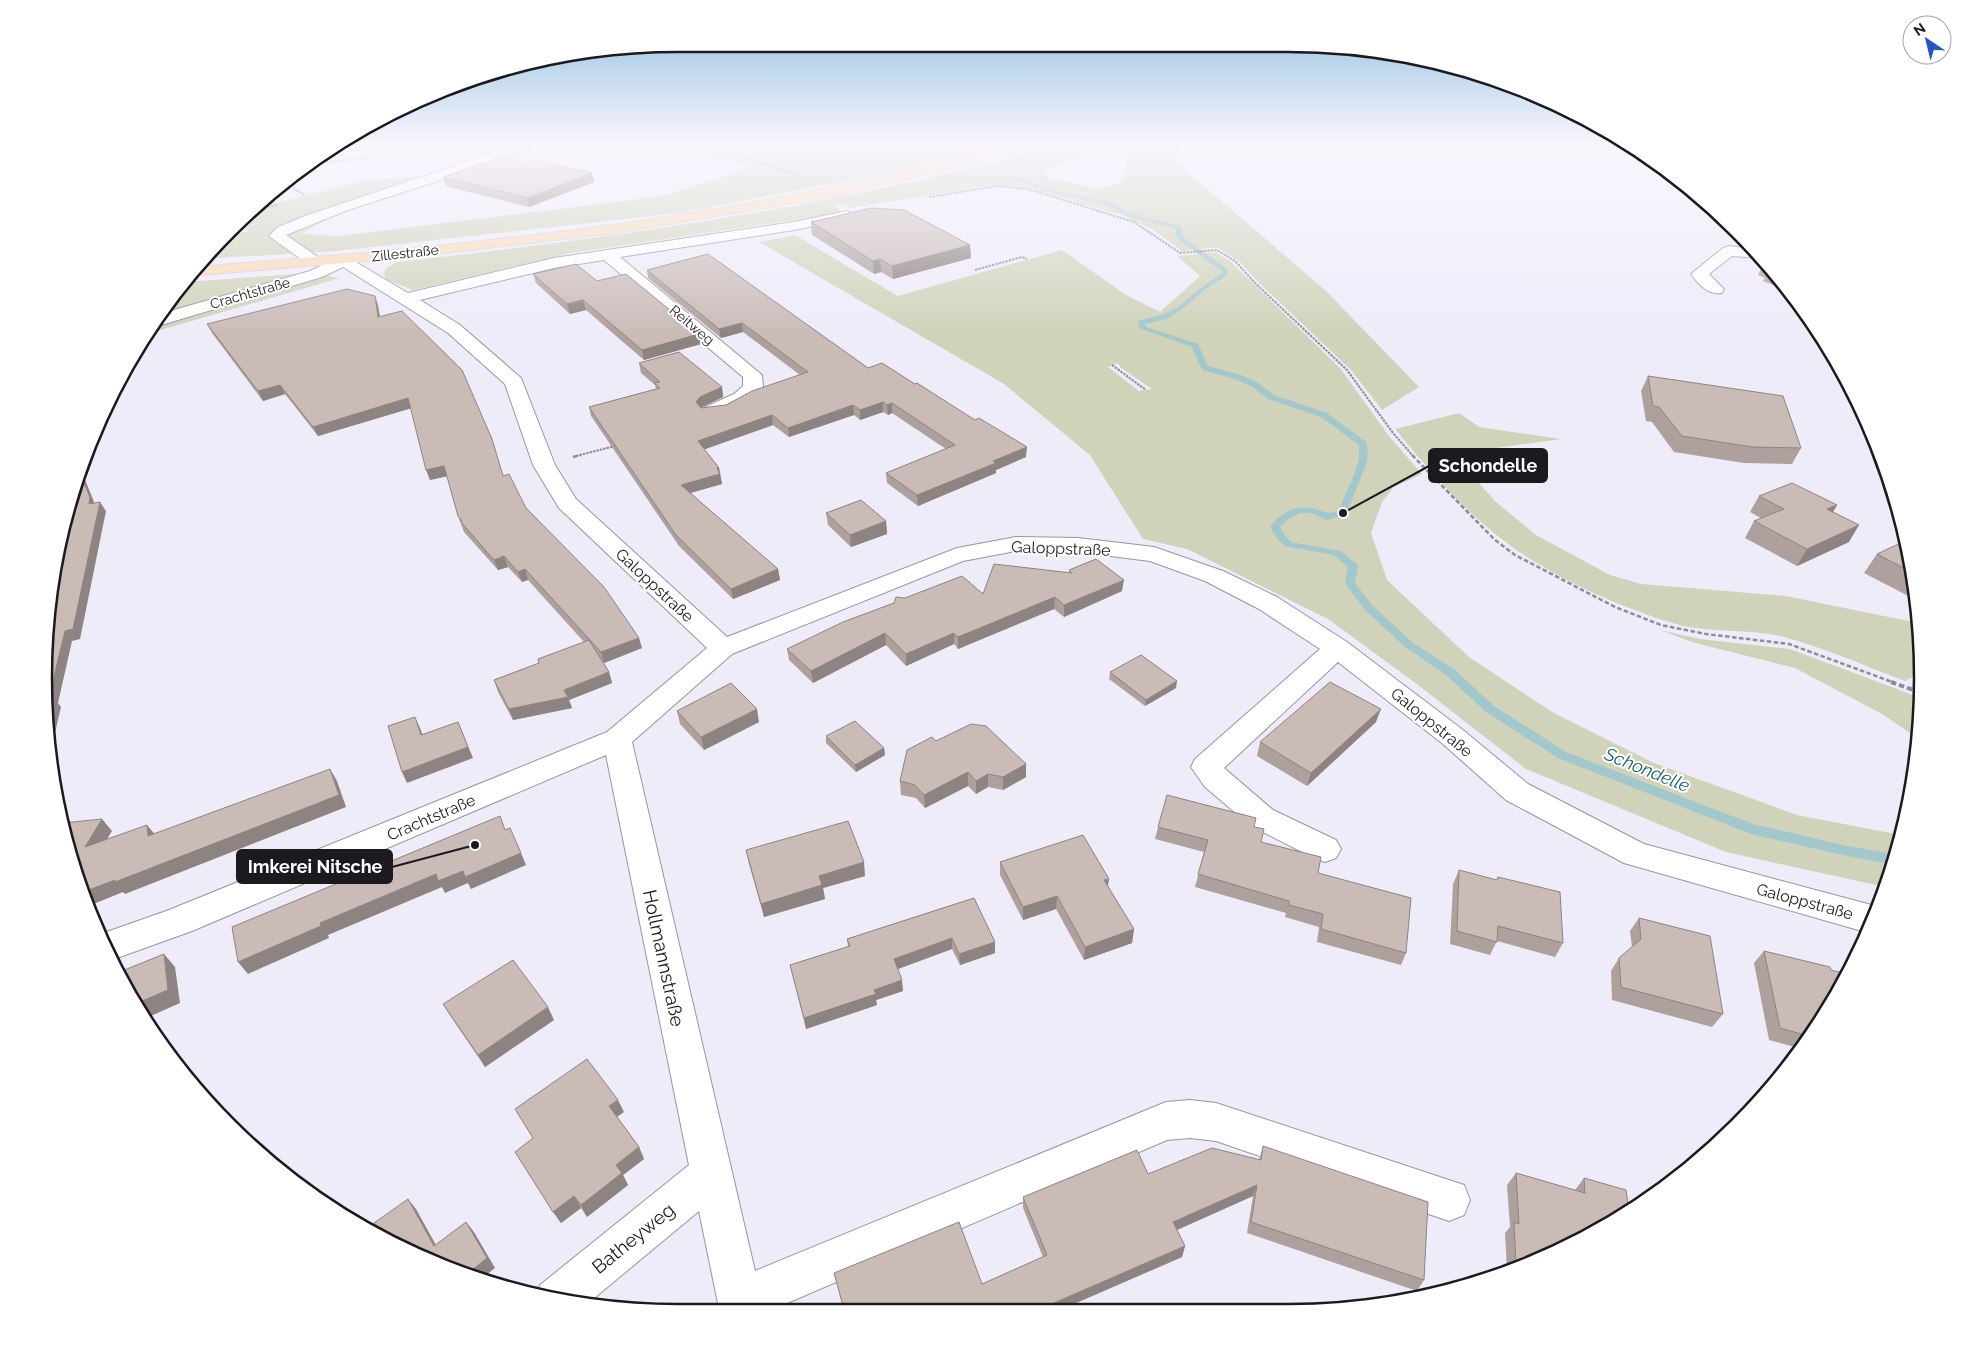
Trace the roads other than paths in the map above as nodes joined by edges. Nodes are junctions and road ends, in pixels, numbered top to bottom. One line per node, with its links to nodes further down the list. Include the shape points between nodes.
1 (340, 208): 7 (street, via 283,230 278,236)
2 (743, 208): 6 (main road, Zillestraße, via 604,231)
3 (862, 214): 5 (street)
4 (1747, 253): 9 (street, via 1729,251 1700,274)
5 (609, 256): 10 (street, via 554,263); 12 (street, Reitweg, via 752,375 753,387 741,398)
6 (344, 260): 7 (main road, Zillestraße); 10 (street, Galoppstraße); 11 (street, Crachtstraße, via 316,274)
7 (315, 262): 8 (main road, Zillestraße)
8 (204, 271)
9 (1716, 289)
10 (405, 299): 13 (street, Galoppstraße, via 454,329 514,382 544,465 568,503)
11 (168, 317)
12 (710, 412)
13 (723, 648): 14 (street, Galoppstraße, via 957,555 1016,544 1078,545 1154,554 1214,576 1268,603); 15 (street)
14 (1338, 648): 16 (street, via 1206,767 1216,780 1262,818); 17 (street, Galoppstraße, via 1453,737 1517,792 1635,854)
15 (617, 739): 18 (street, Crachtstraße, via 180,921); 19 (street, Hollmannstraße)
16 (1325, 849)
17 (1867, 918)
18 (113, 945)
19 (710, 1175): 21 (street, Batheyweg); 22 (street, Hollmannstraße)
20 (1449, 1200): 23 (street, via 1216,1122 1166,1121)
21 (565, 1294)
22 (739, 1304)
23 (747, 1304)

